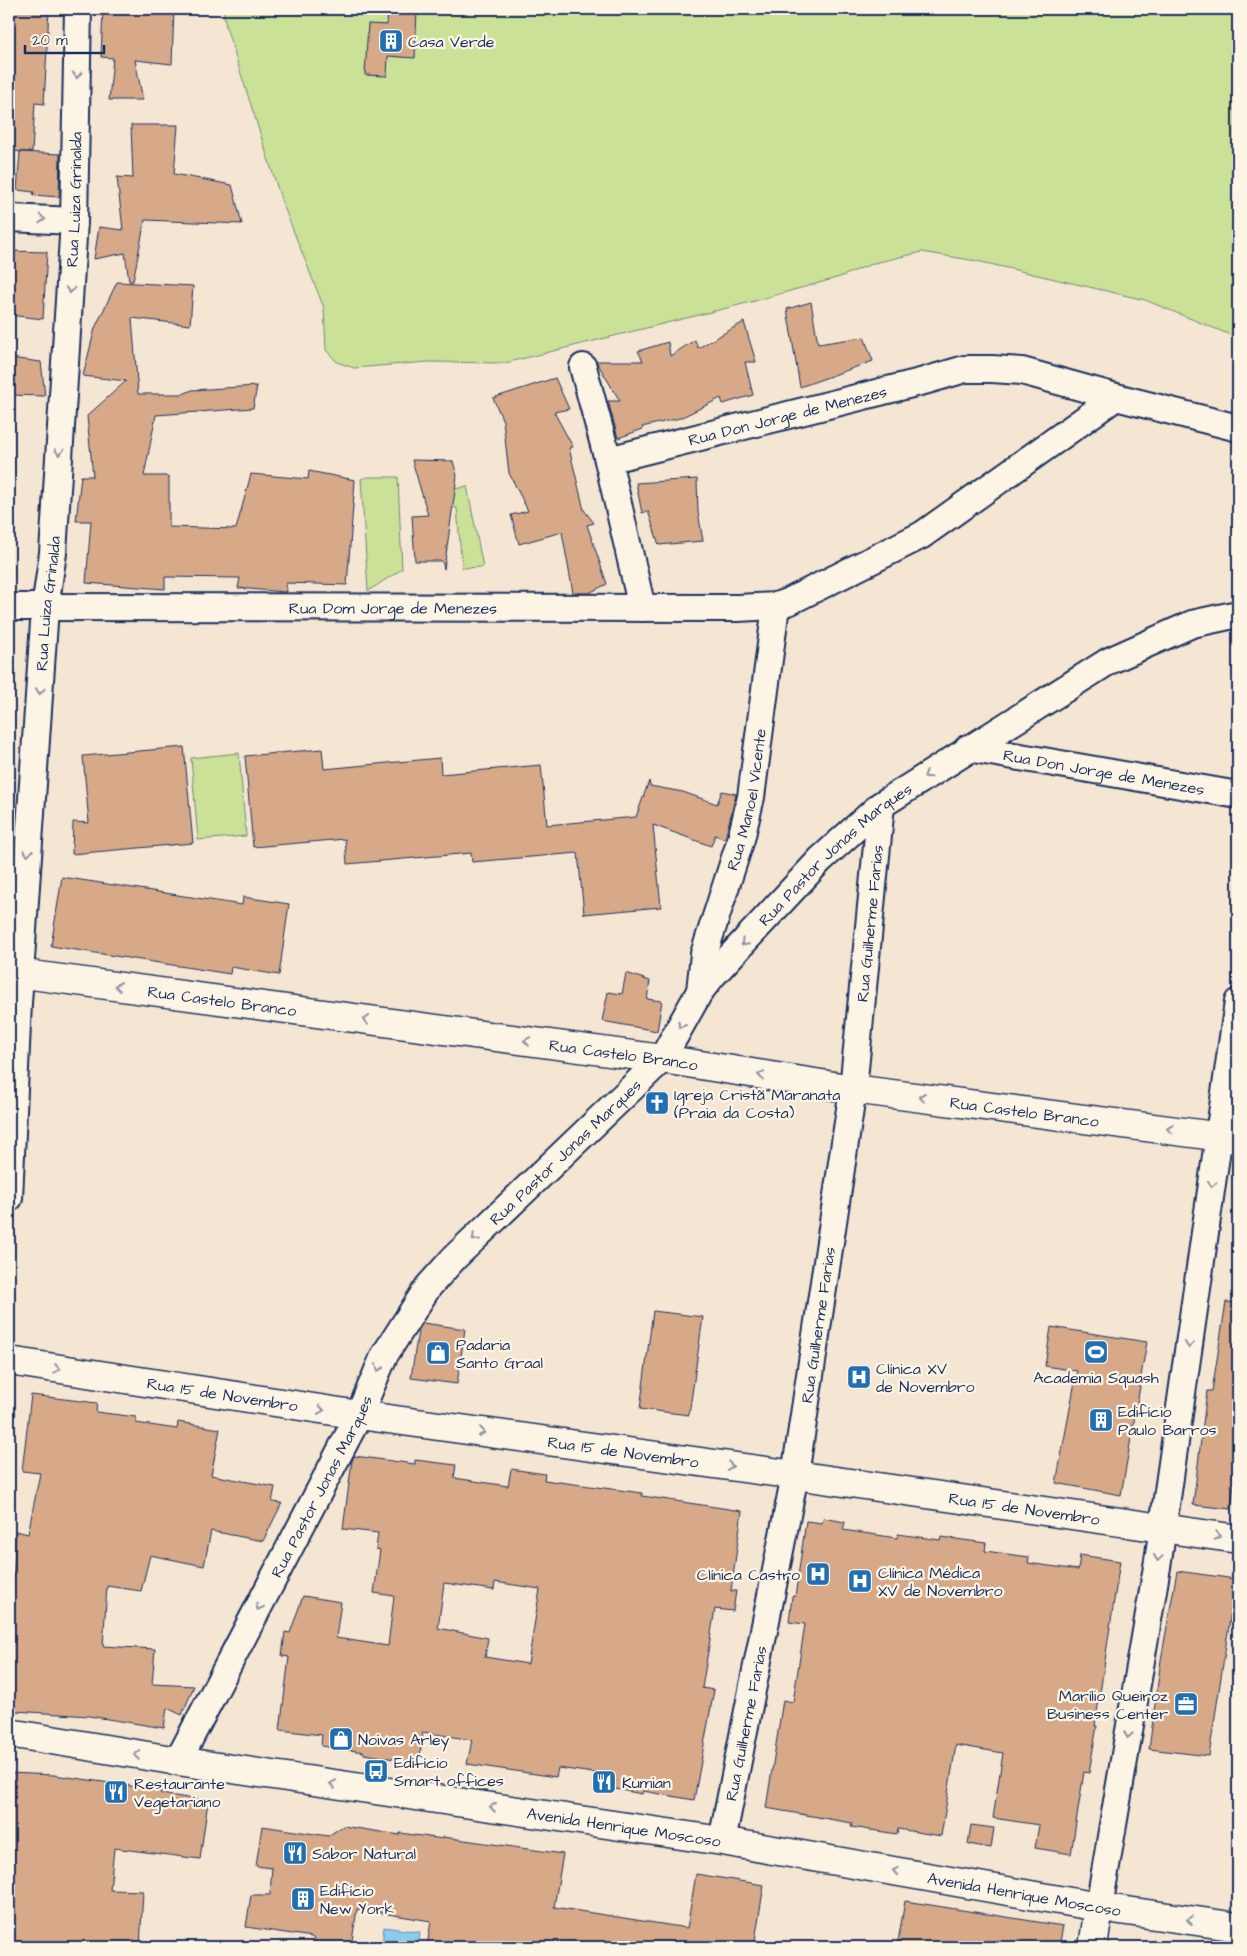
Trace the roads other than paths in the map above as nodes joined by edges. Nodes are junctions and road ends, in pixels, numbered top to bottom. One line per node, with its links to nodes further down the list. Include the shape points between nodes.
1 (78, 9): 3 (street, Rua Luiza Grinalda, one-way to 3)
2 (9, 218): 3 (street, one-way to 3)
3 (74, 221): 10 (street, Rua Luiza Grinalda, one-way to 10, via 53,553)
4 (583, 367): 7 (street)
5 (1116, 398): 6 (street, Rua Don Jorge de Menezes); 7 (street, Rua Don Jorge de Menezes, via 1022,371 965,369); 8 (street, via 922,535)
6 (1238, 428)
7 (608, 460): 11 (street)
8 (776, 606): 11 (street, Rua Dom Jorge de Menezes); 17 (street, Rua Manoel Vicente, via 751,797 704,954)
9 (9, 607): 10 (street, Rua Dom Jorge de Menezes)
10 (45, 608): 11 (street, Rua Dom Jorge de Menezes); 16 (street, Rua Luiza Grinalda, one-way to 16)
11 (642, 608)
12 (1238, 614): 13 (street, Rua Pastor Jonas Marques, via 1192,624 1109,661)
13 (968, 748): 14 (street, Rua Don Jorge de Menezes); 15 (street, Rua Pastor Jonas Marques, one-way to 15)
14 (1238, 795)
15 (881, 805): 17 (street, Rua Pastor Jonas Marques, one-way to 17, via 820,860); 20 (street, Rua Guilherme Farias)
16 (14, 972): 19 (main road, Rua Castelo Branco, one-way to 16); 22 (street, Rua Luiza Grinalda)
17 (700, 991): 19 (street, Rua Pastor Jonas Marques, one-way to 19)
18 (1238, 1002): 21 (street)
19 (662, 1059): 20 (main road, Rua Castelo Branco, one-way to 19); 24 (street, Rua Pastor Jonas Marques, one-way to 24, via 454,1257 428,1287 384,1356)
20 (853, 1089): 21 (main road, Rua Castelo Branco, one-way to 20); 25 (street, Rua Guilherme Farias)
21 (1228, 1137): 26 (street, one-way to 26)
22 (9, 1198)
23 (9, 1361): 24 (main road, Rua 15 de Novembro, one-way to 24)
24 (359, 1415): 25 (main road, Rua 15 de Novembro, one-way to 25); 29 (street, Rua Pastor Jonas Marques, one-way to 29)
25 (795, 1475): 26 (main road, Rua 15 de Novembro); 30 (street, Rua Guilherme Farias)
26 (1162, 1528): 27 (main road, Rua 15 de Novembro, one-way to 27); 31 (street, one-way to 31)
27 (1238, 1539)
28 (9, 1733): 29 (main road, Avenida Henrique Moscoso, one-way to 28)
29 (178, 1761): 30 (main road, Avenida Henrique Moscoso, one-way to 29)
30 (722, 1841): 31 (main road, Avenida Henrique Moscoso, one-way to 30)
31 (1099, 1907): 32 (main road, Avenida Henrique Moscoso, one-way to 31); 33 (main road)
32 (1238, 1927)
33 (1093, 1947)

